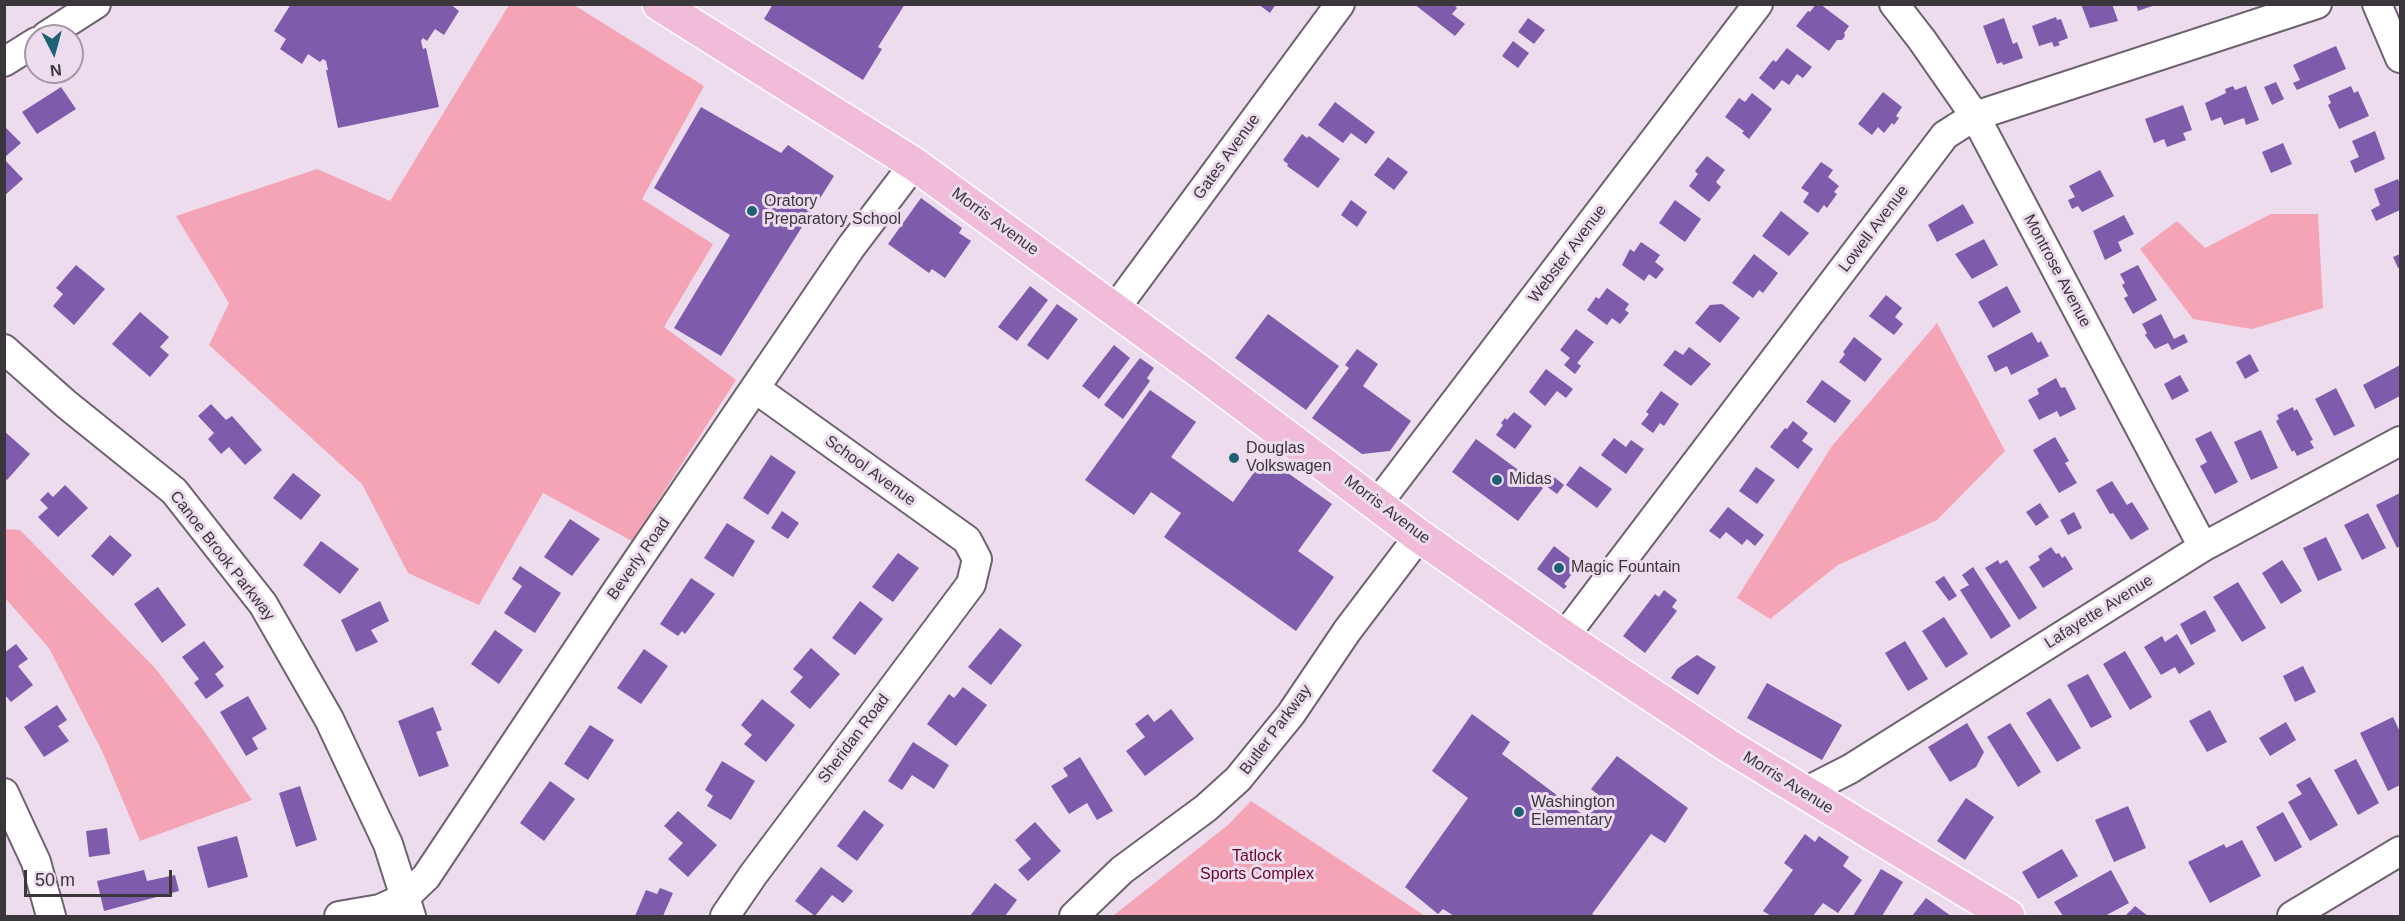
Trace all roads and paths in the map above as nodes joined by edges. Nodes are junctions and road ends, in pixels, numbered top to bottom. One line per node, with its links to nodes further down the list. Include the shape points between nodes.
1 (96, 4): 8 (street)
2 (659, 4): 13 (main road, Morris Avenue)
3 (1340, 4): 14 (street, Gates Avenue)
4 (1758, 4): 18 (street, Webster Avenue)
5 (1894, 4): 12 (street, Montrose Avenue)
6 (2317, 4): 12 (street, Lowell Avenue)
7 (2377, 4): 10 (street)
8 (65, 24)
9 (24, 50): 11 (street)
10 (2400, 58)
11 (4, 62)
12 (1975, 116): 20 (street, Montrose Avenue); 22 (street, Lowell Avenue, via 1945,135)
13 (914, 164): 14 (main road, Morris Avenue); 16 (street, Beverly Road, via 852,247)
14 (1115, 309): 18 (main road, Morris Avenue)
15 (4, 349): 26 (street, Canoe Brook Parkway, via 174,491 263,604 329,719 388,844)
16 (756, 389): 21 (street, School Avenue, via 967,540); 26 (street, Beverly Road, via 616,592)
17 (2400, 441): 20 (street, Lafayette Avenue)
18 (1378, 503): 19 (main road, Morris Avenue)
19 (1419, 536): 22 (main road, Morris Avenue); 30 (street, Butler Parkway, via 1291,714 1238,779 1206,808 1122,870)
20 (2203, 547): 24 (street, Lafayette Avenue, via 1850,769)
21 (977, 559): 29 (street, Sheridan Road, via 971,584)
22 (1564, 637): 24 (main road, Morris Avenue)
23 (4, 793): 27 (street, via 36,862)
24 (1803, 793): 31 (main road, Morris Avenue)
25 (2400, 851): 32 (street)
26 (408, 907): 28 (street, Beverly Road)
27 (51, 916)
28 (339, 916)
29 (724, 916)
30 (1074, 916)
31 (2007, 916)
32 (2292, 916)

